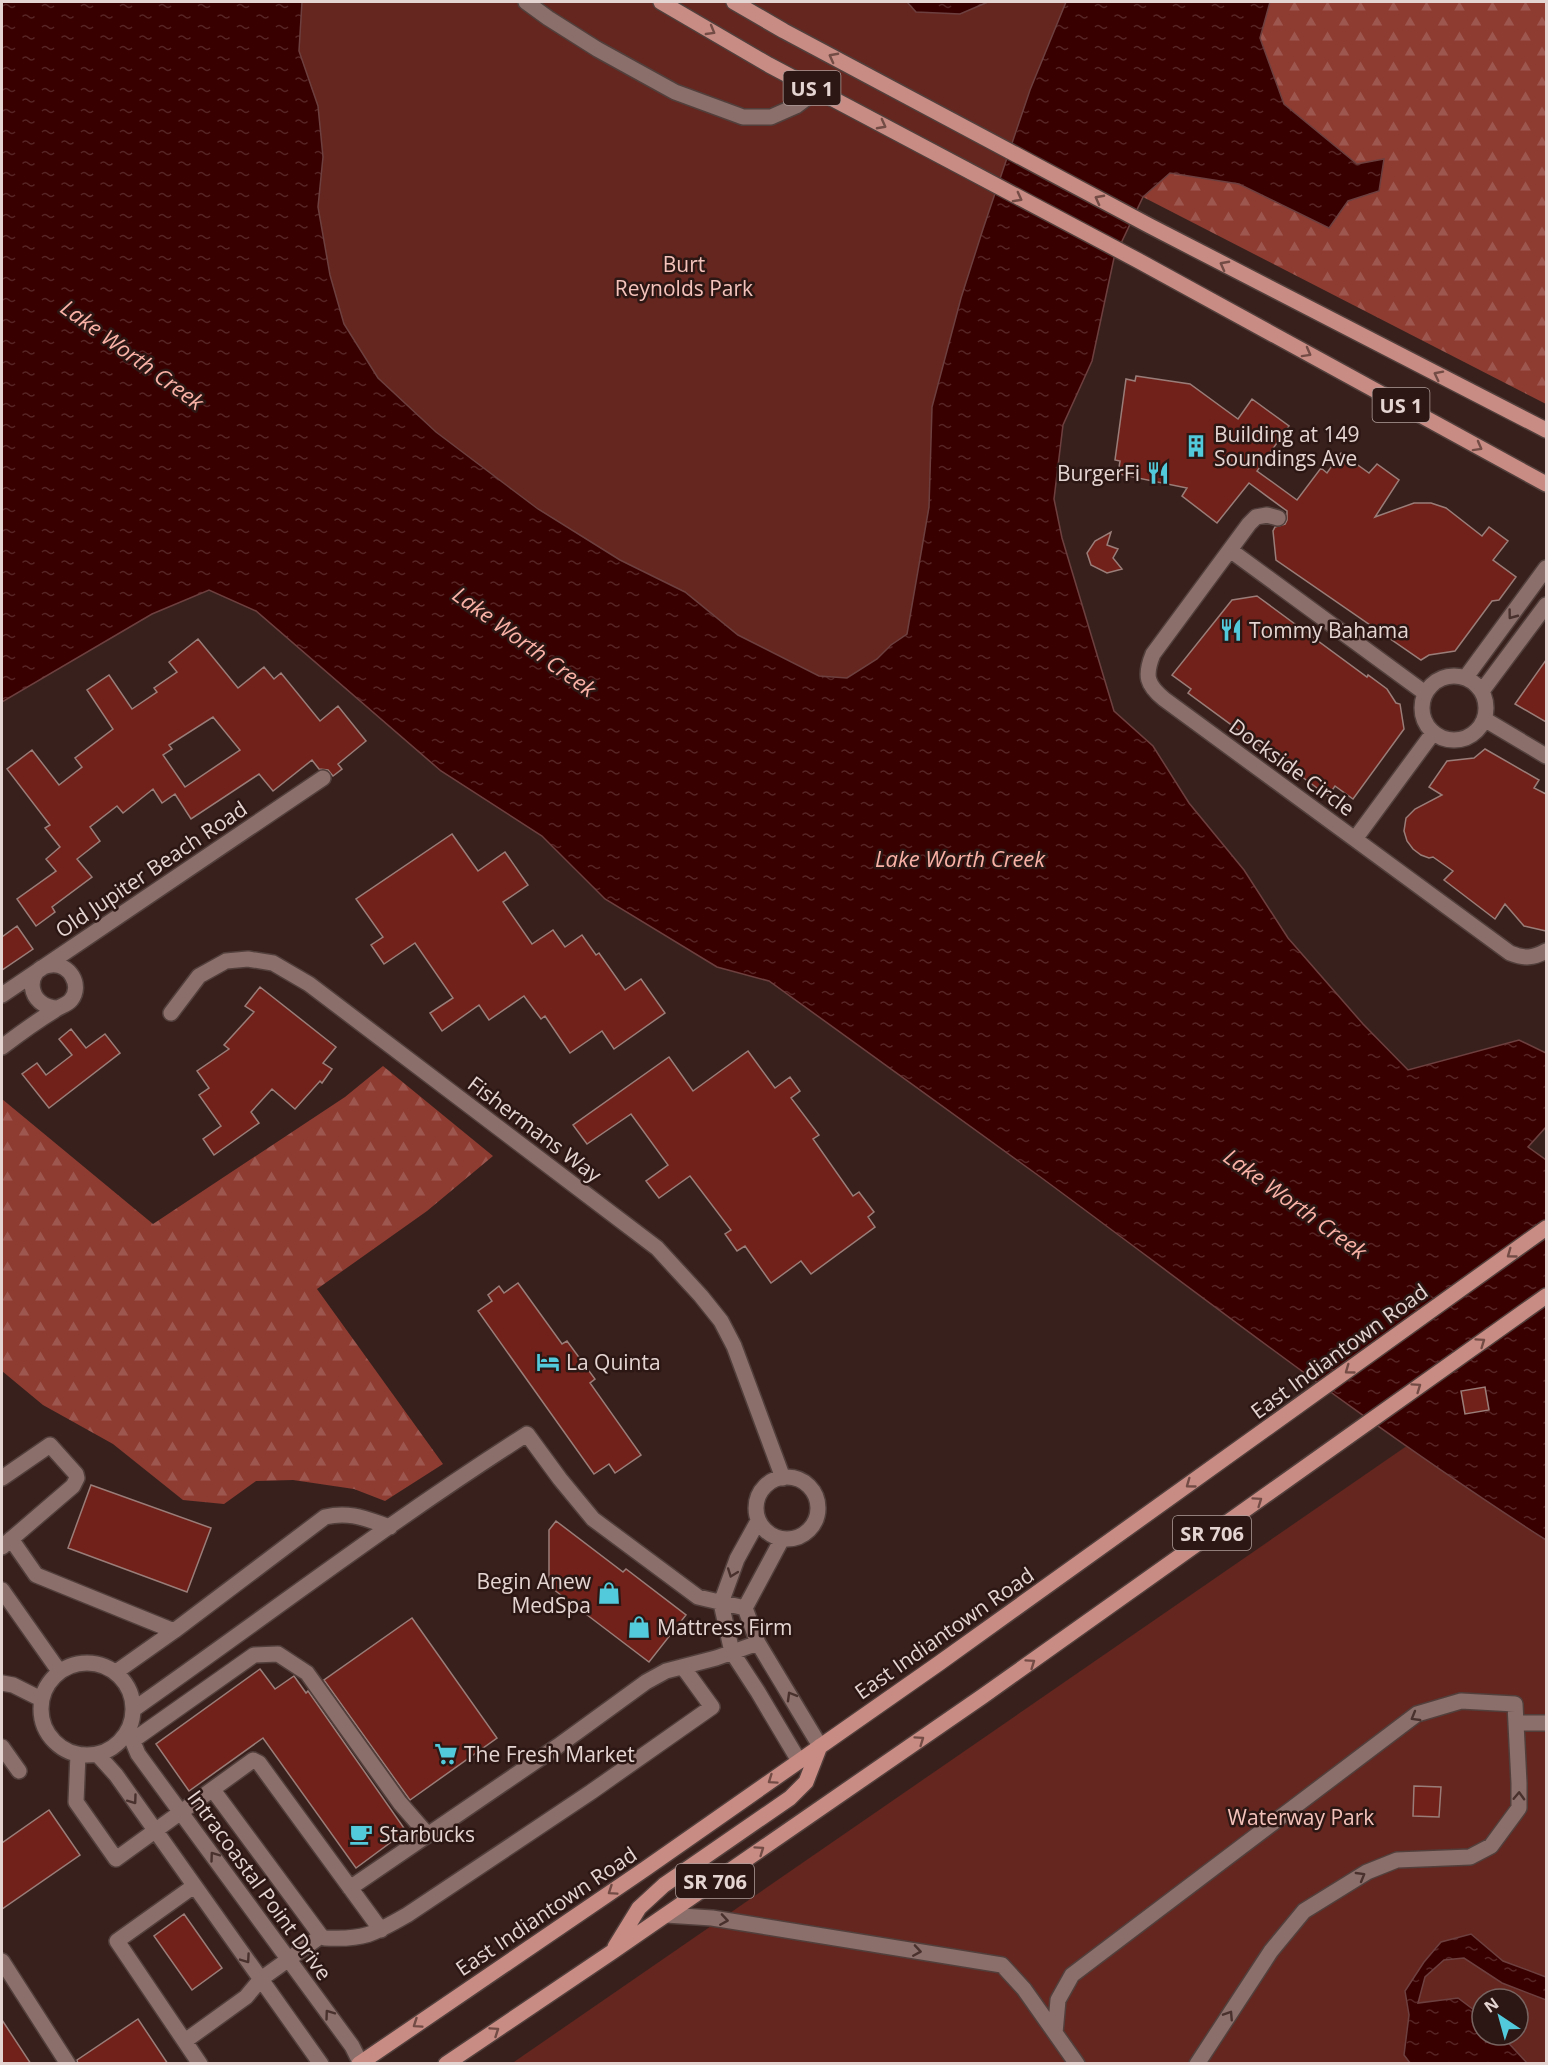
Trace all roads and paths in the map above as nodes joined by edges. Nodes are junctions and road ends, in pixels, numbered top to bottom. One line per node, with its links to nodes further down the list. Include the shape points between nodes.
1 (526, 2): 4 (street, via 597,49 675,92 743,117 771,117 796,106)
2 (661, 2): 4 (main road, US 1, one-way to 4)
3 (734, 2): 5 (main road, US 1, one-way to 3, via 1150,226)
4 (817, 90): 6 (main road, US 1, one-way to 6)
5 (1546, 430)
6 (1546, 484)
7 (1278, 518): 8 (street, Dockside Circle, via 1256,517)
8 (1230, 550): 13 (street); 18 (street, Dockside Circle, via 1153,654 1147,673 1152,689)
9 (1546, 568): 11 (street, one-way to 11)
10 (1546, 605): 12 (street)
11 (1466, 677): 12 (street); 13 (street, via 1446,676 1436,680)
12 (1482, 691): 14 (street, via 1486,701)
13 (1425, 693): 15 (street, via 1422,716)
14 (1484, 719): 15 (street, via 1466,738 1443,739); 16 (street)
15 (1433, 733): 18 (street)
16 (1546, 756)
17 (323, 778): 20 (street, Old Jupiter Beach Road)
18 (1355, 839): 19 (street, Dockside Circle, via 1510,953 1523,958)
19 (1546, 951)
20 (40, 969): 21 (street, Old Jupiter Beach Road); 22 (street, via 32,984 36,999 49,1008); 22 (street, via 59,966 74,978 74,993)
21 (2, 995)
22 (58, 1008): 24 (street)
23 (171, 1013): 28 (street, Fishermans Way, via 198,975 226,961 273,963 309,984 657,1248 721,1321 735,1346)
24 (2, 1047)
25 (1546, 1228): 48 (main road, East Indiantown Road / SR 706, one-way to 48)
26 (1546, 1296): 60 (main road, SR 706, one-way to 26, via 983,1696)
27 (2, 1478): 32 (street, via 50,1444 77,1478 73,1486)
28 (783, 1478): 29 (street, via 760,1492); 31 (street, via 794,1478 811,1489 818,1509 816,1519 802,1535)
29 (758, 1521): 31 (street, via 772,1536); 34 (street, one-way to 34, via 737,1559)
30 (393, 1524): 34 (street, via 527,1434 593,1519 698,1597); 36 (street, via 349,1514 325,1517); 44 (street)
31 (782, 1539): 35 (street)
32 (6, 1543): 36 (street, via 36,1575)
33 (2, 1590): 40 (street)
34 (721, 1603): 35 (street); 38 (street)
35 (746, 1608): 37 (street)
36 (174, 1631): 41 (street)
37 (758, 1643): 38 (street); 48 (street, one-way to 37)
38 (732, 1652): 39 (street); 52 (street)
39 (682, 1667): 57 (street, via 646,1682); 61 (street, via 712,1707)
40 (59, 1671): 41 (street, via 92,1662); 43 (street)
41 (116, 1672): 44 (street, via 128,1687)
42 (2, 1683): 43 (street)
43 (41, 1699): 50 (street, via 45,1730 59,1746)
44 (134, 1709): 47 (street)
45 (1516, 1723): 46 (street); 67 (street, one-way to 67, via 1515,1704 1461,1701 1417,1714 1072,1975 1058,2000); 75 (street, one-way to 45, via 1271,1951 1304,1911 1367,1872 1397,1860 1470,1857 1491,1846 1519,1808)
46 (1546, 1723)
47 (130, 1736): 51 (street); 55 (street, Intracoastal Point Drive, via 138,1754); 57 (street, via 254,1655 278,1654 307,1673 400,1803)
48 (820, 1746): 52 (main road, East Indiantown Road / SR 706); 63 (main road, via 806,1782 790,1798 664,1885 639,1908)
49 (2, 1747): 53 (street)
50 (78, 1754): 51 (street); 56 (street, via 76,1802 116,1859)
51 (97, 1754): 56 (street, one-way to 56)
52 (799, 1761): 69 (main road, East Indiantown Road / SR 706, one-way to 69)
53 (19, 1772)
54 (213, 1790): 55 (street); 59 (street, via 253,1760 259,1763); 62 (street)
55 (182, 1813): 56 (street); 64 (street, Intracoastal Point Drive, one-way to 55)
56 (156, 1831): 58 (street)
57 (428, 1834): 59 (street)
58 (194, 1886): 66 (street, one-way to 66); 68 (street, via 117,1941)
59 (350, 1888): 61 (street)
60 (666, 1915): 63 (main road, SR 706); 67 (street, one-way to 67, via 711,1918 1002,1965)
61 (381, 1930): 62 (street, via 361,1938)
62 (321, 1936): 64 (street)
63 (612, 1952): 73 (main road, SR 706, one-way to 63)
64 (289, 1959): 66 (street); 69 (street, Intracoastal Point Drive, one-way to 64)
65 (2, 1961): 70 (street)
66 (261, 1979): 68 (street, via 246,1997); 72 (street)
67 (1055, 2033): 74 (street)
68 (185, 2041): 71 (street)
69 (361, 2063)
70 (68, 2064)
71 (201, 2064)
72 (321, 2064)
73 (446, 2064)
74 (1077, 2064)
75 (1197, 2064)

